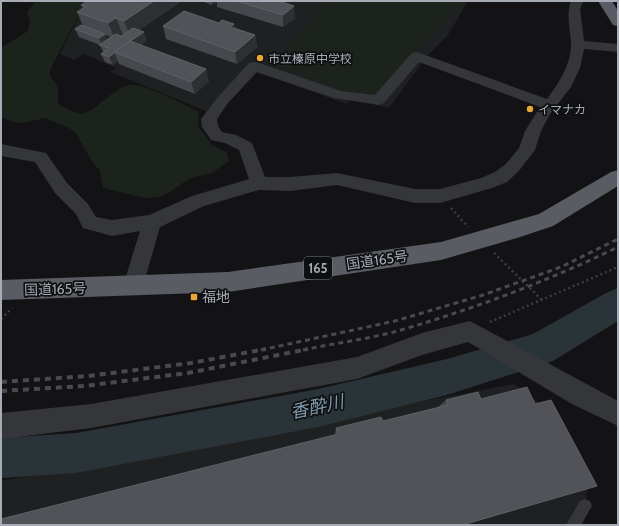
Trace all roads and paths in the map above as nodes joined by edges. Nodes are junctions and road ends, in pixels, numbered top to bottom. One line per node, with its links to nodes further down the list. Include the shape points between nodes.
1 (605, 1): 3 (highway)
2 (571, 4): 4 (street)
3 (618, 22)
4 (578, 44): 5 (street); 6 (street, via 564,87)
5 (618, 48)
6 (549, 105): 9 (street, via 417,56 379,100 339,95 254,66 209,119 210,127 217,136 246,147); 10 (street, via 533,131 527,150 512,168 501,177)
7 (1, 150): 11 (street, via 40,157 61,188 82,209 90,223 112,228)
8 (618, 178): 12 (highway, 国道165号 / 165, via 546,220)
9 (259, 183): 10 (street, via 290,184 337,178 415,196); 11 (street, via 198,201)
10 (440, 196): 12 (path)
11 (152, 222): 15 (street)
12 (480, 240): 15 (highway, 国道165号 / 165, via 441,250 228,282)
13 (504, 263): 17 (path)
14 (618, 267): 17 (path)
15 (133, 286): 16 (highway, 国道165号 / 165)
16 (1, 290)
17 (542, 300): 18 (path)
18 (479, 336): 19 (street, via 579,395); 20 (street, via 422,344 358,368 91,416)
19 (618, 414)
20 (1, 426)
21 (585, 506): 22 (lane)
22 (573, 525)

